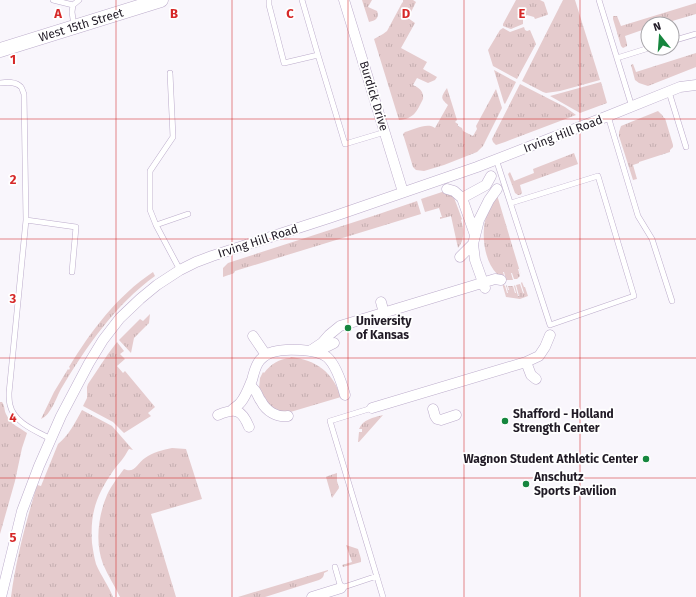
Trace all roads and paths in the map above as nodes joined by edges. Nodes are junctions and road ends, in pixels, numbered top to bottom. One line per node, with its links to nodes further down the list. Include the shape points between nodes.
1 (53, 0): 8 (lane)
2 (79, 0): 8 (lane)
3 (268, 0): 14 (lane, via 284,63)
4 (302, 0): 14 (lane)
5 (344, 0): 22 (street, Burdick Drive)
6 (599, 0): 15 (lane)
7 (153, 1): 9 (street, West 15th Street)
8 (73, 5): 9 (lane)
9 (74, 27): 12 (street, West 15th Street)
10 (696, 34): 11 (lane)
11 (680, 39)
12 (0, 50)
13 (640, 51): 15 (lane)
14 (318, 54): 22 (lane, via 345,144)
15 (617, 58): 20 (lane)
16 (170, 73): 33 (lane, via 174,137 150,171 150,210)
17 (0, 83): 32 (lane, via 17,84 22,87 24,94)
18 (695, 87): 19 (street, Irving Hill Road, via 680,87)
19 (669, 92): 20 (street, Irving Hill Road); 23 (lane)
20 (632, 106): 21 (street, Irving Hill Road)
21 (608, 116): 24 (street, Irving Hill Road); 40 (lane, via 638,216 652,239)
22 (385, 132): 28 (street, Burdick Drive)
23 (686, 148)
24 (496, 159): 28 (street, Irving Hill Road); 30 (lane)
25 (491, 176): 29 (street, via 486,185)
26 (447, 188): 29 (street)
27 (497, 189): 34 (street, via 479,220)
28 (403, 192): 36 (street, Irving Hill Road, via 212,256)
29 (462, 198): 34 (street)
30 (511, 203): 30 (lane, via 550,325 634,296 598,176)
31 (188, 214): 33 (lane)
32 (26, 220): 37 (lane, via 76,227); 64 (lane, via 9,404 18,420)
33 (156, 225): 36 (lane)
34 (474, 239): 35 (street); 39 (street, via 475,260)
35 (460, 257)
36 (180, 270): 64 (street, Irving Hill Road, via 140,298 103,340 68,402)
37 (72, 272)
38 (501, 280): 39 (street, via 495,279)
39 (484, 285): 42 (street)
40 (672, 301)
41 (381, 302): 42 (street)
42 (384, 313): 46 (street, via 340,326 329,335)
43 (550, 335): 49 (street, via 539,356)
44 (253, 336): 48 (street)
45 (334, 343): 46 (street)
46 (324, 349): 47 (street); 47 (street, via 320,353); 53 (street)
47 (310, 351): 48 (street, via 284,350)
48 (266, 355): 51 (street, via 259,361)
49 (526, 362): 50 (street, via 531,375); 52 (street)
50 (536, 379)
51 (250, 385): 54 (street); 62 (street, via 268,410 279,416)
52 (428, 392): 55 (street); 60 (street, via 437,419)
53 (346, 396)
54 (243, 398): 57 (street); 61 (street)
55 (409, 398): 56 (street); 58 (street)
56 (372, 408): 66 (lane, via 330,421)
57 (232, 410): 59 (street); 61 (street)
58 (393, 411)
59 (218, 414)
60 (456, 415)
61 (243, 416): 63 (street)
62 (288, 416)
63 (249, 427)
64 (51, 439): 68 (street, Irving Hill Road, via 22,511)
65 (335, 567): 67 (lane)
66 (377, 576): 67 (lane); 70 (lane)
67 (341, 588): 69 (street)
68 (1, 597)
69 (312, 597)
70 (383, 597)

